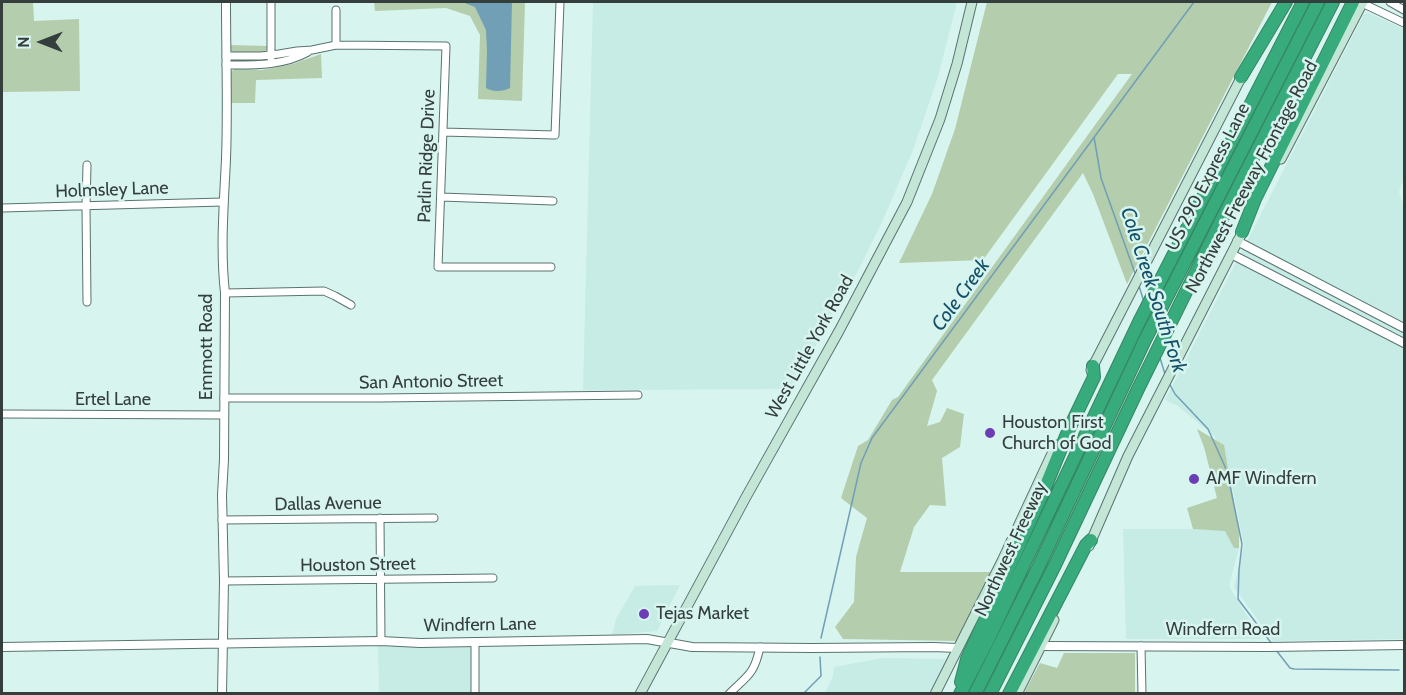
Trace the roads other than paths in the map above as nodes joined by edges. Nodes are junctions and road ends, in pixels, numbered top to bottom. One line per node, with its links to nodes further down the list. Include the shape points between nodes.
1 (226, 2): 18 (street, Emmott Road)
2 (271, 2): 17 (street)
3 (560, 2): 21 (street, via 555,135)
4 (972, 2): 55 (main road, West Little York Road, via 940,119 907,202)
5 (1280, 2): 20 (main road)
6 (1286, 2): 20 (highway)
7 (1303, 2): 67 (highway, Northwest Freeway, via 1139,322)
8 (1318, 2): 68 (highway, US 290 Express Lane, via 1145,340)
9 (1333, 2): 69 (highway, via 1221,220)
10 (1359, 2): 14 (street); 28 (highway, via 1255,199)
11 (1390, 2): 13 (street)
12 (336, 10): 15 (street)
13 (1404, 10)
14 (1404, 23)
15 (336, 45): 16 (street); 21 (street, Parlin Ridge Drive, via 446,45)
16 (312, 50): 17 (street); 19 (street)
17 (270, 55): 18 (street); 19 (street)
18 (226, 60): 19 (street); 24 (street, Emmott Road)
19 (272, 64)
20 (1241, 77): 40 (main road)
21 (443, 132): 23 (street, Parlin Ridge Drive)
22 (87, 165): 26 (street)
23 (441, 197): 25 (street); 30 (street, Parlin Ridge Drive, via 438,267)
24 (223, 201): 26 (street, Holmsley Lane); 32 (street, Emmott Road)
25 (553, 201)
26 (86, 206): 27 (street, Holmsley Lane); 34 (street)
27 (2, 208)
28 (1239, 237): 29 (main road, Northwest Freeway Frontage Road); 31 (street)
29 (1231, 254): 33 (street); 48 (main road, Northwest Freeway Frontage Road, via 1128,456)
30 (551, 267)
31 (1315, 282): 33 (street); 36 (street)
32 (225, 293): 35 (street, via 324,291); 42 (street, Emmott Road)
33 (1308, 294): 38 (street)
34 (87, 302)
35 (351, 305)
36 (1390, 320): 37 (street); 38 (street)
37 (1404, 328)
38 (1384, 333): 39 (street)
39 (1404, 343)
40 (1093, 366): 61 (main road); 67 (highway, via 1094,377 967,659)
41 (638, 395): 42 (street, San Antonio Street)
42 (224, 398): 44 (street, Emmott Road)
43 (2, 414): 44 (street, Ertel Lane)
44 (224, 415): 47 (street, Emmott Road)
45 (380, 518): 46 (street, Dallas Avenue); 47 (street, Dallas Avenue); 50 (street)
46 (434, 518)
47 (222, 520): 51 (street, Emmott Road)
48 (1092, 540): 57 (main road, Northwest Freeway Frontage Road); 70 (highway)
49 (493, 578): 50 (street, Houston Street)
50 (379, 580): 51 (street, Houston Street); 52 (street)
51 (224, 581): 54 (street, Emmott Road)
52 (381, 641): 53 (street, Windfern Lane); 54 (street, Windfern Lane)
53 (475, 642): 55 (street, Windfern Lane, via 647,639); 63 (street)
54 (223, 644): 59 (street, Windfern Lane); 62 (street, Emmott Road)
55 (668, 644): 60 (street, Windfern Lane); 64 (main road, West Little York Road)
56 (1404, 645): 58 (street, Windfern Road)
57 (1041, 646): 58 (street, Windfern Road); 71 (main road, Northwest Freeway Frontage Road)
58 (1141, 646): 72 (street)
59 (2, 647)
60 (760, 647): 61 (street, Windfern Lane); 65 (street, via 752,672)
61 (958, 648): 66 (main road)
62 (222, 693)
63 (476, 693)
64 (640, 693)
65 (729, 693)
66 (935, 693)
67 (959, 693)
68 (975, 693)
69 (990, 693)
70 (1009, 693)
71 (1017, 693)
72 (1142, 693)

